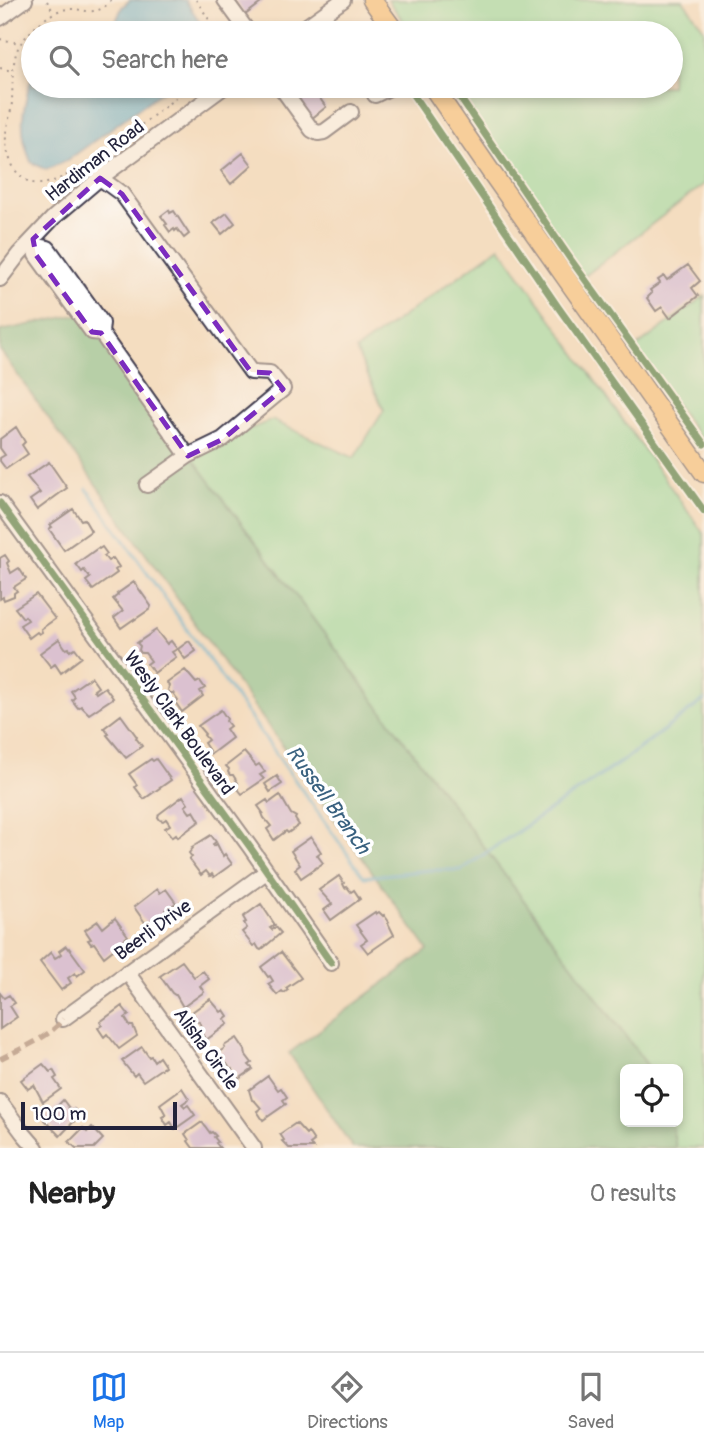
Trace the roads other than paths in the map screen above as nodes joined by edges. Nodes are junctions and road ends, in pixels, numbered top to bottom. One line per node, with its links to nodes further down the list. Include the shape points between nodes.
1 (25, 0): 5 (street)
2 (225, 0): 6 (street)
3 (343, 0): 7 (street)
4 (372, 0): 8 (main road)
5 (0, 18)
6 (240, 21)
7 (314, 21)
8 (387, 21)
9 (209, 98): 13 (street, Hardiman Road)
10 (289, 98): 12 (street, via 318,133)
11 (440, 98): 19 (main road)
12 (351, 112)
13 (116, 167): 14 (street, Hardiman Road); 15 (street)
14 (100, 178): 15 (street); 16 (street, Hardiman Road, via 52,218)
15 (122, 194): 18 (street, via 251,372 271,373 283,389 223,439)
16 (36, 243): 17 (street, Hardiman Road, via 19,254); 18 (street, via 36,255 92,332 101,333)
17 (0, 279)
18 (188, 456): 20 (street)
19 (704, 473)
20 (147, 485)
21 (0, 503): 22 (street, Wesly Clark Boulevard)
22 (266, 872): 23 (street, Wesly Clark Boulevard); 24 (street, Beerli Drive)
23 (331, 963)
24 (127, 972): 25 (street, Beerli Drive); 28 (street, Alisha Circle)
25 (63, 1019)
26 (0, 1102): 27 (street)
27 (36, 1148)
28 (254, 1148)

